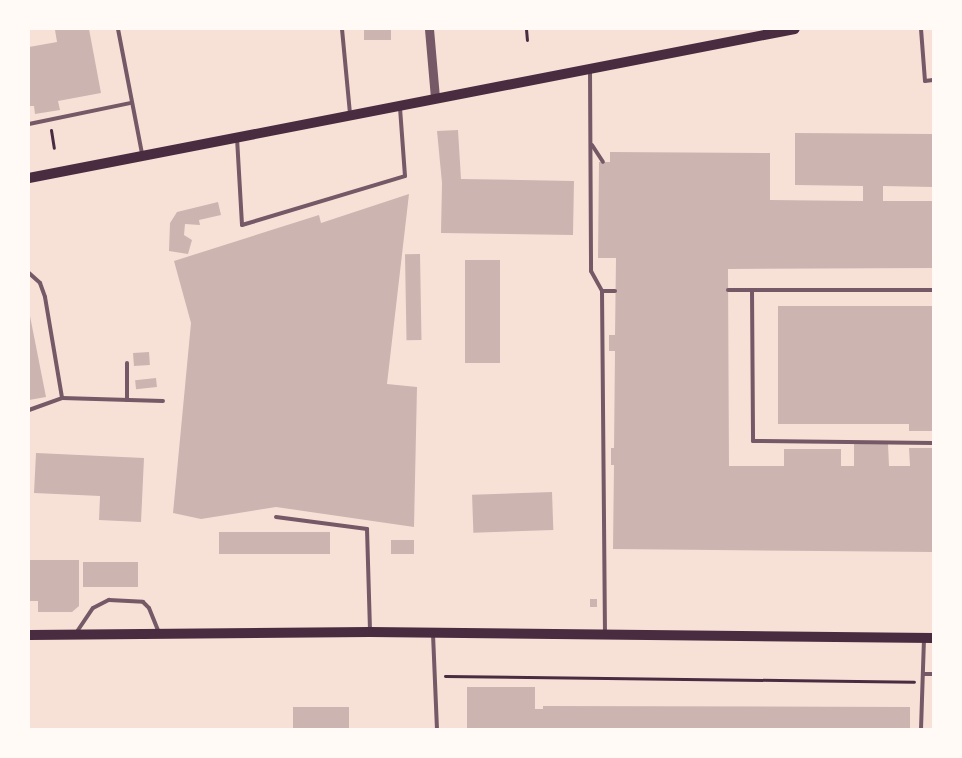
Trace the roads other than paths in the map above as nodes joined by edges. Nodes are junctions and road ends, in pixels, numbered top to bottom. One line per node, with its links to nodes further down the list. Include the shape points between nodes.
1 (118, 29): 9 (lane)
2 (342, 29): 11 (lane)
3 (429, 29): 8 (street)
4 (795, 29): 6 (main road)
5 (921, 29): 7 (lane, via 925,81)
6 (590, 69): 8 (main road); 14 (lane)
7 (933, 80)
8 (435, 97): 10 (main road)
9 (130, 103): 12 (lane); 15 (lane)
10 (400, 105): 11 (main road); 13 (lane, via 405,176 242,225)
11 (350, 114): 13 (main road)
12 (29, 124)
13 (237, 138): 15 (main road)
14 (592, 145): 16 (lane); 19 (lane, via 591,271)
15 (142, 156): 17 (main road)
16 (603, 162)
17 (29, 178)
18 (29, 273): 25 (lane, via 40,283 45,297)
19 (602, 290): 20 (lane); 36 (lane)
20 (615, 290)
21 (728, 290): 22 (lane)
22 (752, 290): 23 (lane); 29 (lane, via 753,441)
23 (933, 290)
24 (127, 364): 26 (lane)
25 (62, 398): 26 (lane); 28 (lane)
26 (127, 400): 27 (lane)
27 (163, 401)
28 (29, 410)
29 (933, 443)
30 (276, 517): 31 (lane, via 368,529)
31 (370, 632): 33 (main road); 34 (main road)
32 (76, 633): 33 (main road); 33 (lane, via 93,608 109,600 143,602 149,608); 35 (main road)
33 (159, 633)
34 (433, 634): 36 (main road); 40 (lane)
35 (29, 635)
36 (605, 636): 37 (main road)
37 (928, 638): 38 (lane)
38 (922, 674): 39 (lane); 41 (lane)
39 (933, 674)
40 (437, 729)
41 (921, 729)

